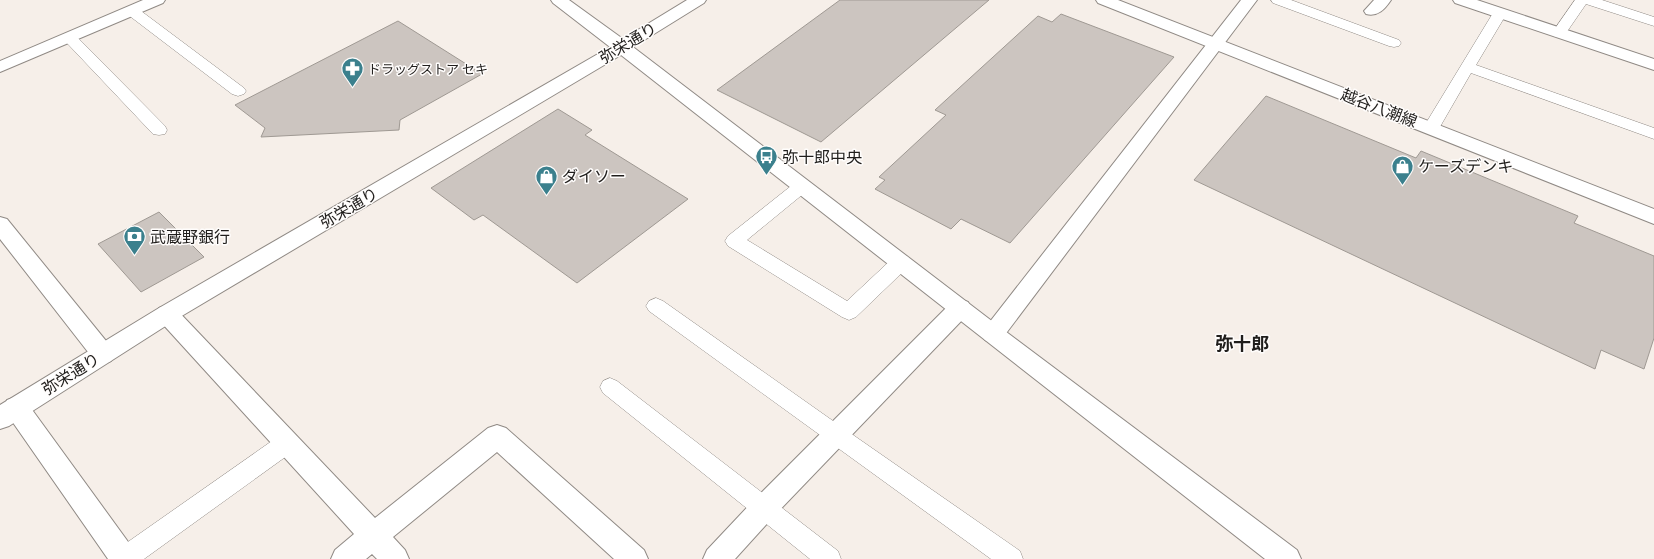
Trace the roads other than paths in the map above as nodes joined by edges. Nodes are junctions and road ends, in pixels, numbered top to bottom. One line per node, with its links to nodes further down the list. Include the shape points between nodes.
1 (157, 0): 10 (street)
2 (559, 0): 17 (street)
3 (698, 0): 17 (street, 弥栄通り)
4 (1104, 0): 16 (street, 越谷八潮線)
5 (1249, 0): 16 (street)
6 (1278, 0): 15 (lane)
7 (1461, 0): 11 (street)
8 (1582, 0): 13 (lane)
9 (1588, 0): 12 (lane)
10 (132, 11): 14 (street); 21 (lane)
11 (1500, 13): 13 (street); 20 (lane)
12 (1654, 22)
13 (1559, 33): 18 (street)
14 (70, 38): 19 (street); 23 (lane)
15 (1394, 43)
16 (1215, 44): 22 (street, 越谷八潮線); 32 (street)
17 (622, 47): 25 (street); 31 (street, 弥栄通り)
18 (1654, 65)
19 (0, 67)
20 (1468, 67): 22 (lane); 24 (lane)
21 (238, 91)
22 (1431, 128): 26 (street, 越谷八潮線)
23 (159, 130)
24 (1654, 134)
25 (802, 186): 28 (street); 28 (lane, via 734,241 849,312)
26 (1654, 217)
27 (0, 224): 33 (street)
28 (901, 262): 30 (street)
29 (656, 306): 36 (lane)
30 (960, 308): 32 (street); 36 (street)
31 (167, 314): 33 (street, 弥栄通り); 37 (street)
32 (993, 334): 47 (street)
33 (103, 354): 35 (street, 弥栄通り)
34 (610, 387): 38 (lane)
35 (8, 412): 40 (street)
36 (835, 435): 38 (street); 46 (lane)
37 (287, 443): 39 (street); 40 (lane)
38 (764, 508): 44 (street); 45 (lane)
39 (373, 536): 41 (street); 42 (street); 43 (street, via 497,436)
40 (124, 559)
41 (345, 559)
42 (395, 559)
43 (634, 559)
44 (717, 559)
45 (829, 559)
46 (1011, 559)
47 (1287, 559)

